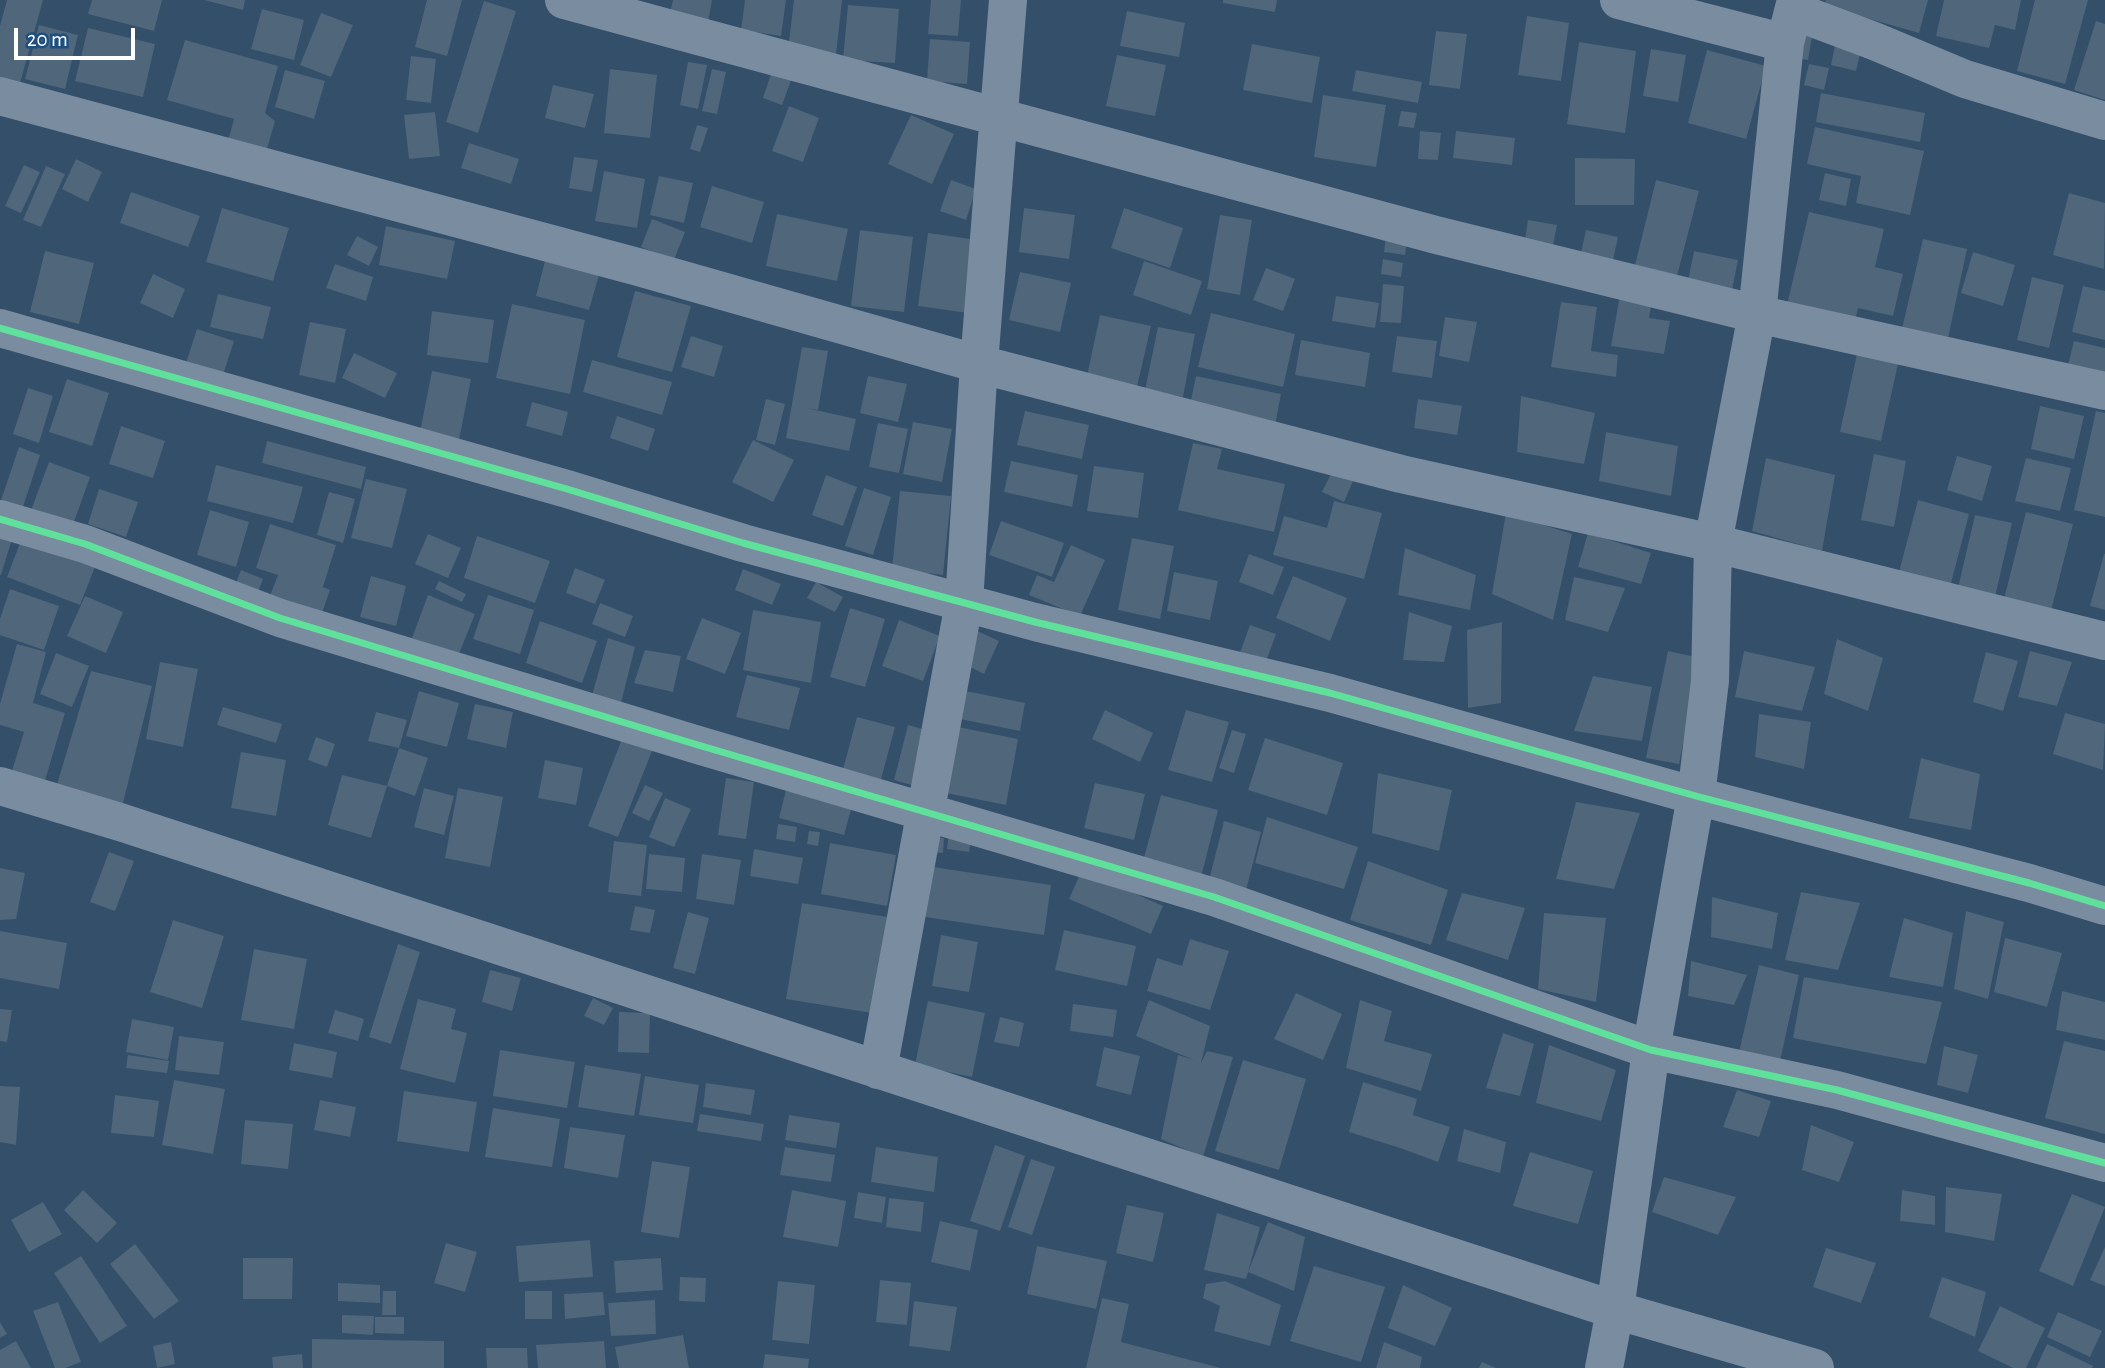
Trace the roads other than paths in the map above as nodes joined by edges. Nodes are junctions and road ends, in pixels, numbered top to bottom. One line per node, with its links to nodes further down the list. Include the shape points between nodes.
1 (564, 0): 6 (street)
2 (1008, 0): 6 (street)
3 (1619, 0): 4 (street)
4 (1792, 18): 7 (street, via 1874,41 1965,79); 8 (street)
5 (0, 96): 10 (street)
6 (999, 118): 8 (street, via 1436,235); 10 (street)
7 (2105, 121)
8 (1757, 314): 11 (street); 13 (street)
9 (0, 328): 14 (street)
10 (979, 364): 13 (street, via 1401,474); 14 (street)
11 (2105, 391)
12 (0, 519): 18 (street, via 85,544 280,618)
13 (1713, 543): 15 (street); 17 (street, via 1710,681)
14 (964, 603): 17 (street, via 1330,693); 18 (street)
15 (2105, 641)
16 (0, 786): 21 (street)
17 (1696, 796): 19 (street); 20 (street)
18 (925, 813): 20 (street, via 1214,897); 21 (street)
19 (2105, 906)
20 (1651, 1050): 22 (street, via 1837,1090); 23 (street)
21 (878, 1070): 23 (street)
22 (2105, 1163)
23 (1615, 1310): 24 (street); 25 (street)
24 (1604, 1368)
25 (1815, 1368)

